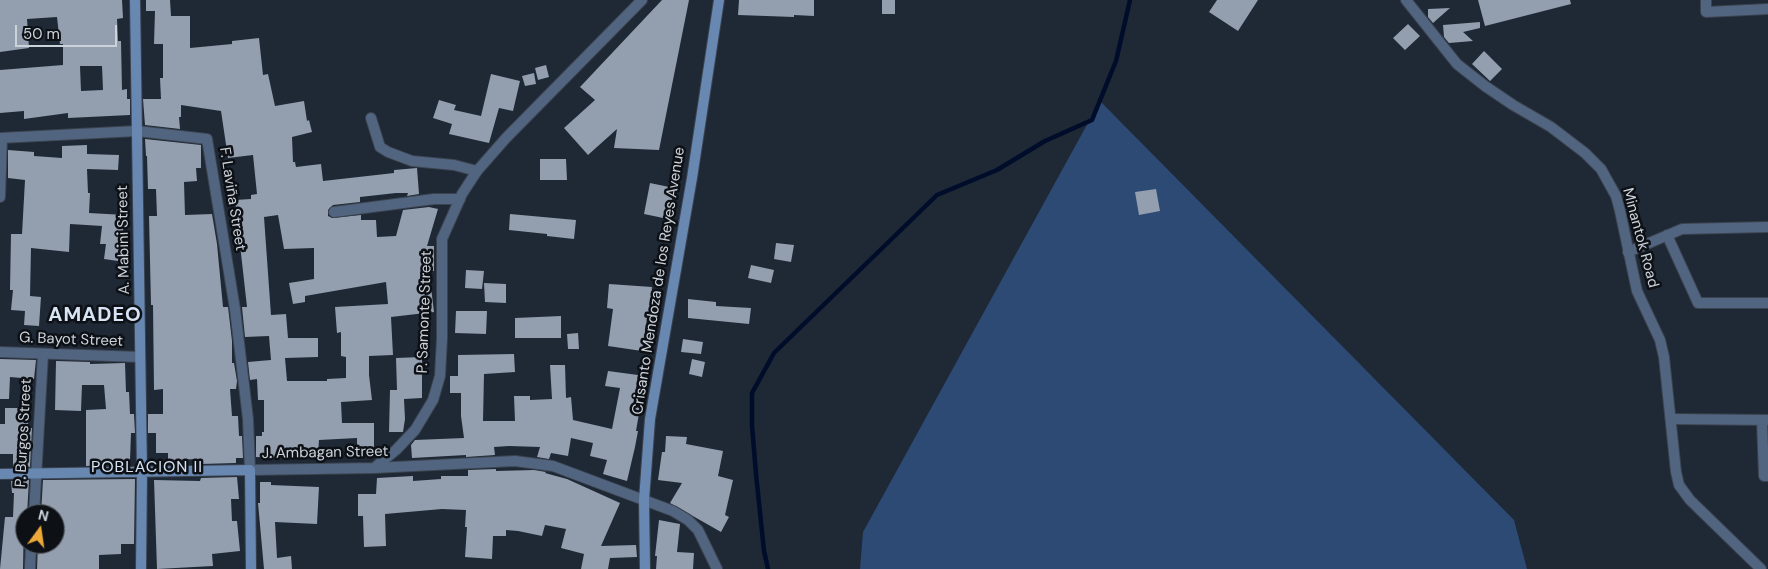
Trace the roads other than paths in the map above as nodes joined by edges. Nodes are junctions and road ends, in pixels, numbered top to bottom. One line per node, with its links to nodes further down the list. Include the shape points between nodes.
1 (135, 0): 8 (main road, A. Mabini Street)
2 (642, 0): 10 (street, P. Samonte Street)
3 (719, 0): 29 (main road, Crisanto Mendoza de los Reyes Avenue, via 650,420)
4 (1406, 0): 16 (street, Minantok Road, via 1457,64 1513,105 1551,127 1600,169 1616,196)
5 (1706, 0): 6 (street, via 1706,12)
6 (1768, 9)
7 (371, 118): 10 (street, via 380,147 388,152 412,161)
8 (137, 131): 9 (street, F. Laviña Street); 20 (main road, A. Mabini Street); 24 (street, F. Laviña Street, via 203,138 209,144 235,310 248,419)
9 (1, 138): 11 (street)
10 (477, 171): 12 (street, P. Samonte Street)
11 (0, 197)
12 (460, 199): 13 (street); 23 (street, P. Samonte Street, via 442,239 440,376 433,400 415,430)
13 (334, 212)
14 (1768, 228): 15 (street, via 1682,229)
15 (1667, 235): 16 (street); 17 (street, via 1698,303)
16 (1628, 252): 21 (street, Minantok Road, via 1637,291 1660,340)
17 (1768, 303)
18 (0, 352): 19 (street, G. Bayot Street)
19 (44, 354): 20 (street, G. Bayot Street); 27 (street, P. Burgos Street)
20 (140, 358): 25 (main road, A. Mabini Street)
21 (1671, 419): 22 (street); 37 (street, Minantok Road, via 1679,485 1690,500)
22 (1765, 420): 28 (street, via 1764,476)
23 (374, 468): 24 (street, J. Ambagan Street); 29 (street, J. Ambagan Street, via 515,461 553,466)
24 (250, 470): 25 (main road, J. Ambagan Street); 34 (main road)
25 (142, 472): 27 (main road, J. Ambagan Street); 33 (main road, A. Mabini Street)
26 (0, 474): 27 (main road, J. Ambagan Street)
27 (36, 474): 30 (street, P. Burgos Street)
28 (1768, 476)
29 (644, 500): 35 (main road, Crisanto Mendoza de los Reyes Avenue); 36 (street, J. Ambagan Street, via 688,520 698,530)
30 (34, 504)
31 (31, 554): 32 (street)
32 (30, 569)
33 (141, 569)
34 (251, 569)
35 (645, 569)
36 (717, 569)
37 (1761, 569)

